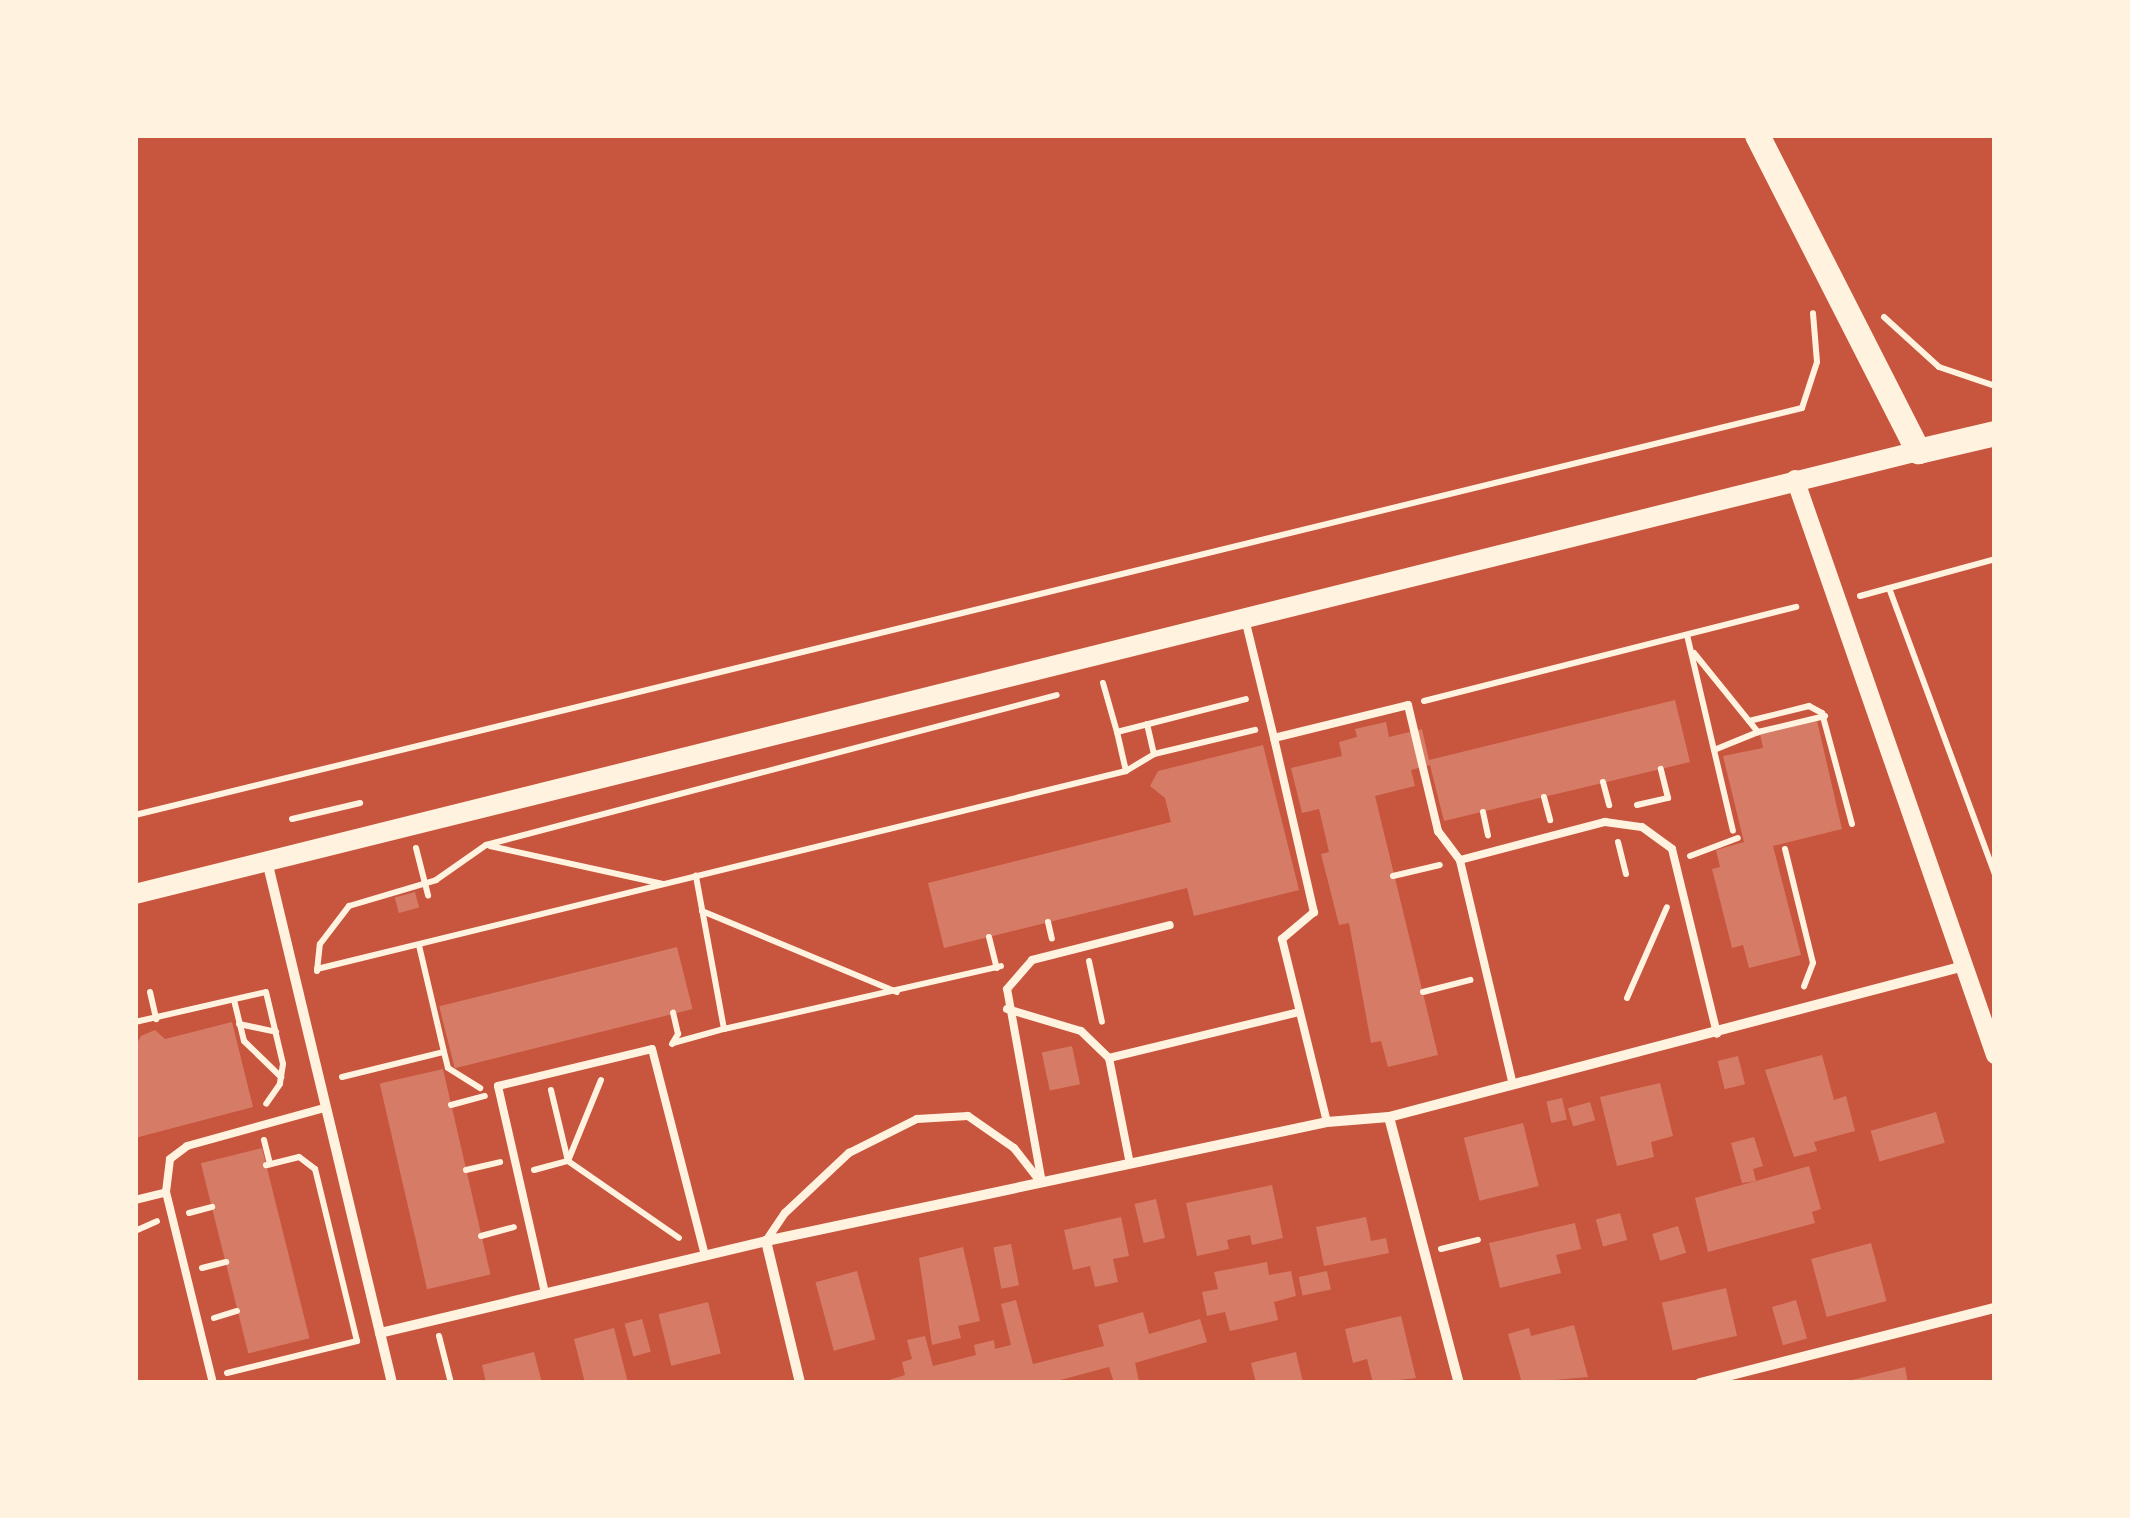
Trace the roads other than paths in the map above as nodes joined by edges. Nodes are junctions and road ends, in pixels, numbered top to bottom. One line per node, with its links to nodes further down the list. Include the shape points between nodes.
1 (1757, 135): 3 (main road)
2 (1995, 433): 3 (main road)
3 (1918, 451): 4 (main road)
4 (1795, 479): 5 (main road); 11 (street)
5 (1244, 614): 6 (lane); 8 (main road)
6 (1274, 738): 7 (lane, via 1408,705 1438,831); 13 (lane, via 1314,912 1282,939)
7 (1460, 860): 14 (lane, via 1605,822 1630,823 1658,836 1672,849); 17 (lane)
8 (267, 861): 9 (main road); 18 (street)
9 (135, 894)
10 (1170, 926): 12 (lane, via 1032,960 1007,989)
11 (1964, 966): 14 (street); 15 (street)
12 (1006, 1009): 16 (lane, via 1082,1031); 22 (lane)
13 (1299, 1012): 16 (lane); 20 (lane)
14 (1718, 1034): 17 (street)
15 (1995, 1055)
16 (1109, 1058): 21 (lane)
17 (1514, 1085): 19 (street)
18 (324, 1108): 23 (lane, via 176,1151 166,1170); 29 (street)
19 (1389, 1117): 20 (street); 33 (street)
20 (1327, 1122): 21 (street)
21 (1130, 1164): 22 (street)
22 (1042, 1183): 25 (street); 25 (lane, via 1014,1148 968,1116 917,1120 849,1153 785,1213)
23 (166, 1192): 24 (lane); 30 (lane)
24 (135, 1200)
25 (766, 1241): 26 (street); 32 (street)
26 (705, 1256): 27 (street); 27 (lane, via 652,1049 498,1086)
27 (545, 1293): 29 (street)
28 (1995, 1308): 34 (street)
29 (380, 1333): 31 (street)
30 (212, 1380)
31 (392, 1383)
32 (800, 1383)
33 (1460, 1383)
34 (1700, 1383)

